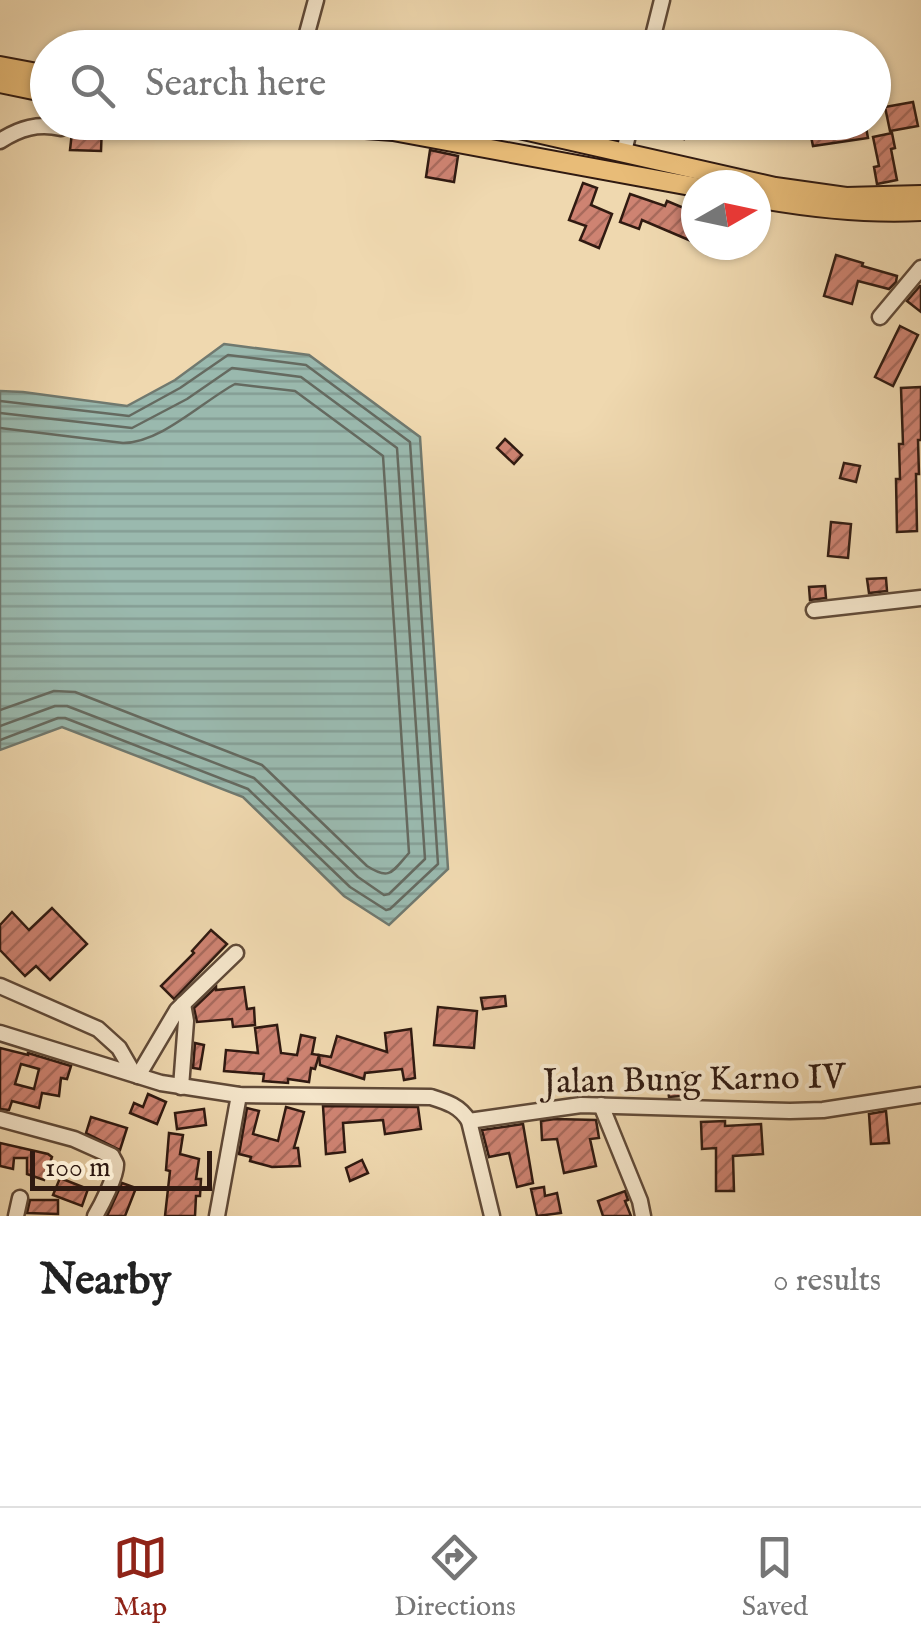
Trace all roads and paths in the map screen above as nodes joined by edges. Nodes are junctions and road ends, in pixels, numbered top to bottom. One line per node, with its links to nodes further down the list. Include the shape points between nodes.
1 (316, 0): 3 (street)
2 (662, 0): 4 (street)
3 (308, 30)
4 (654, 30)
5 (0, 66): 6 (main road)
6 (30, 72)
7 (0, 83): 8 (main road)
8 (30, 89)
9 (30, 127): 13 (street)
10 (442, 140): 16 (main road)
11 (570, 140): 14 (main road)
12 (627, 140): 14 (street)
13 (0, 141)
14 (624, 152): 15 (main road)
15 (684, 170)
16 (681, 184)
17 (921, 194): 19 (main road)
18 (771, 195): 19 (main road)
19 (803, 199): 20 (main road, via 826,210)
20 (921, 211)
21 (921, 268): 22 (street)
22 (880, 317)
23 (921, 598): 24 (street)
24 (814, 610)
25 (236, 953): 27 (street)
26 (0, 986): 29 (street, via 98,1029)
27 (183, 1004): 29 (street); 30 (street)
28 (0, 1033): 29 (street)
29 (136, 1075): 30 (street)
30 (181, 1087): 31 (street)
31 (239, 1095): 35 (street, via 431,1098 456,1106); 39 (street)
32 (921, 1095): 33 (street, Jalan Bung Karno IV, via 806,1110)
33 (602, 1105): 35 (street, Jalan Bung Karno IV); 41 (street)
34 (0, 1119): 38 (street, via 112,1156 116,1167)
35 (469, 1121): 40 (street)
36 (20, 1198): 37 (street)
37 (16, 1216)
38 (94, 1216)
39 (216, 1216)
40 (492, 1216)
41 (644, 1216)

